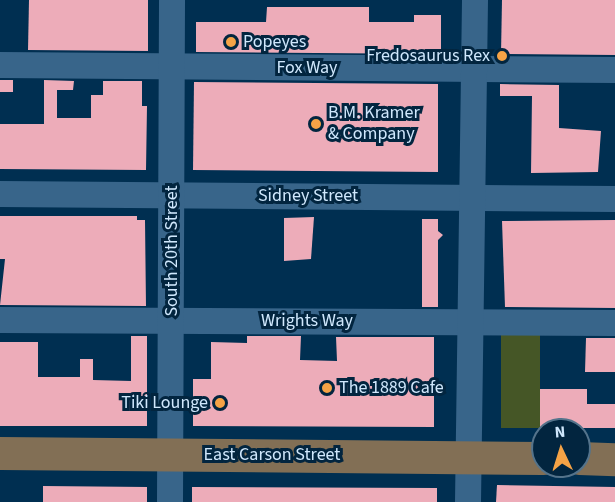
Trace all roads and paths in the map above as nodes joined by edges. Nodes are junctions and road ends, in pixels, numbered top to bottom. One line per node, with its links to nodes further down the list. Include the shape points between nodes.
1 (172, 0): 4 (street, South 20th Street)
2 (475, 0): 5 (street)
3 (0, 66): 4 (street, Fox Way)
4 (172, 67): 5 (street, Fox Way); 8 (street, South 20th Street)
5 (474, 69): 6 (street, Fox Way); 9 (street)
6 (615, 70)
7 (0, 194): 8 (street, Sidney Street)
8 (172, 195): 9 (street, Sidney Street); 12 (street, South 20th Street)
9 (472, 197): 10 (street, Sidney Street); 13 (street)
10 (615, 199)
11 (0, 320): 12 (street, Wrights Way)
12 (172, 320): 13 (street, Wrights Way); 16 (street, South 20th Street)
13 (471, 323): 14 (street, Wrights Way); 17 (street)
14 (615, 324)
15 (0, 453): 16 (main road, East Carson Street)
16 (171, 454): 17 (main road, East Carson Street); 21 (street, South 20th Street)
17 (470, 456): 18 (main road, East Carson Street); 22 (street)
18 (531, 458)
19 (591, 458): 20 (main road)
20 (615, 459)
21 (170, 502)
22 (468, 502)

